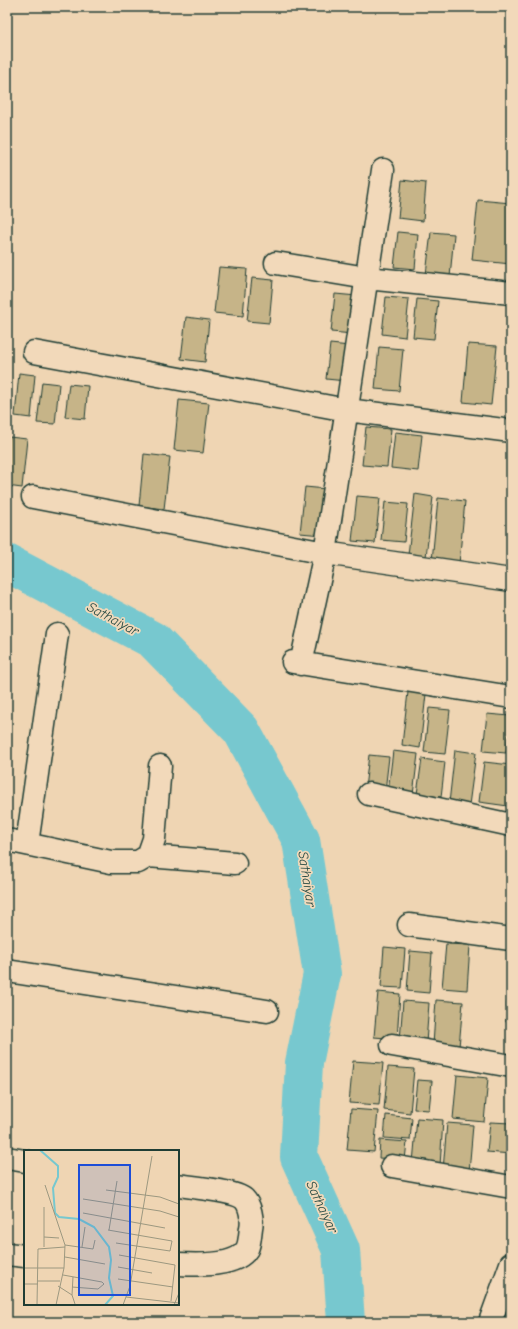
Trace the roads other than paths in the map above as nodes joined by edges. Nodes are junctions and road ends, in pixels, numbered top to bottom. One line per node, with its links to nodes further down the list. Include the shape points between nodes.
1 (383, 170): 3 (street)
2 (276, 263): 3 (street)
3 (367, 278): 4 (street); 6 (street)
4 (511, 293)
5 (34, 352): 6 (street)
6 (347, 410): 7 (street); 9 (street)
7 (511, 431)
8 (33, 496): 9 (street)
9 (325, 553): 10 (street); 12 (street, via 297,663)
10 (511, 580)
11 (57, 634): 16 (street)
12 (511, 698)
13 (160, 766): 17 (street, via 154,839)
14 (369, 794): 15 (street)
15 (511, 825)
16 (17, 842): 17 (street, via 111,862 138,862)
17 (148, 856): 18 (street)
18 (235, 863)
19 (409, 925): 20 (street)
20 (511, 938)
21 (7, 971): 22 (street)
22 (267, 1011)
23 (392, 1045): 24 (street)
24 (511, 1066)
25 (7, 1158): 26 (street)
26 (24, 1161)
27 (392, 1166): 29 (street)
28 (179, 1185): 32 (street, via 243,1198 249,1208 252,1223 248,1248 241,1256 226,1262)
29 (511, 1187)
30 (7, 1254): 31 (street)
31 (24, 1256)
32 (179, 1264)
33 (511, 1264): 34 (street)
34 (490, 1322)

